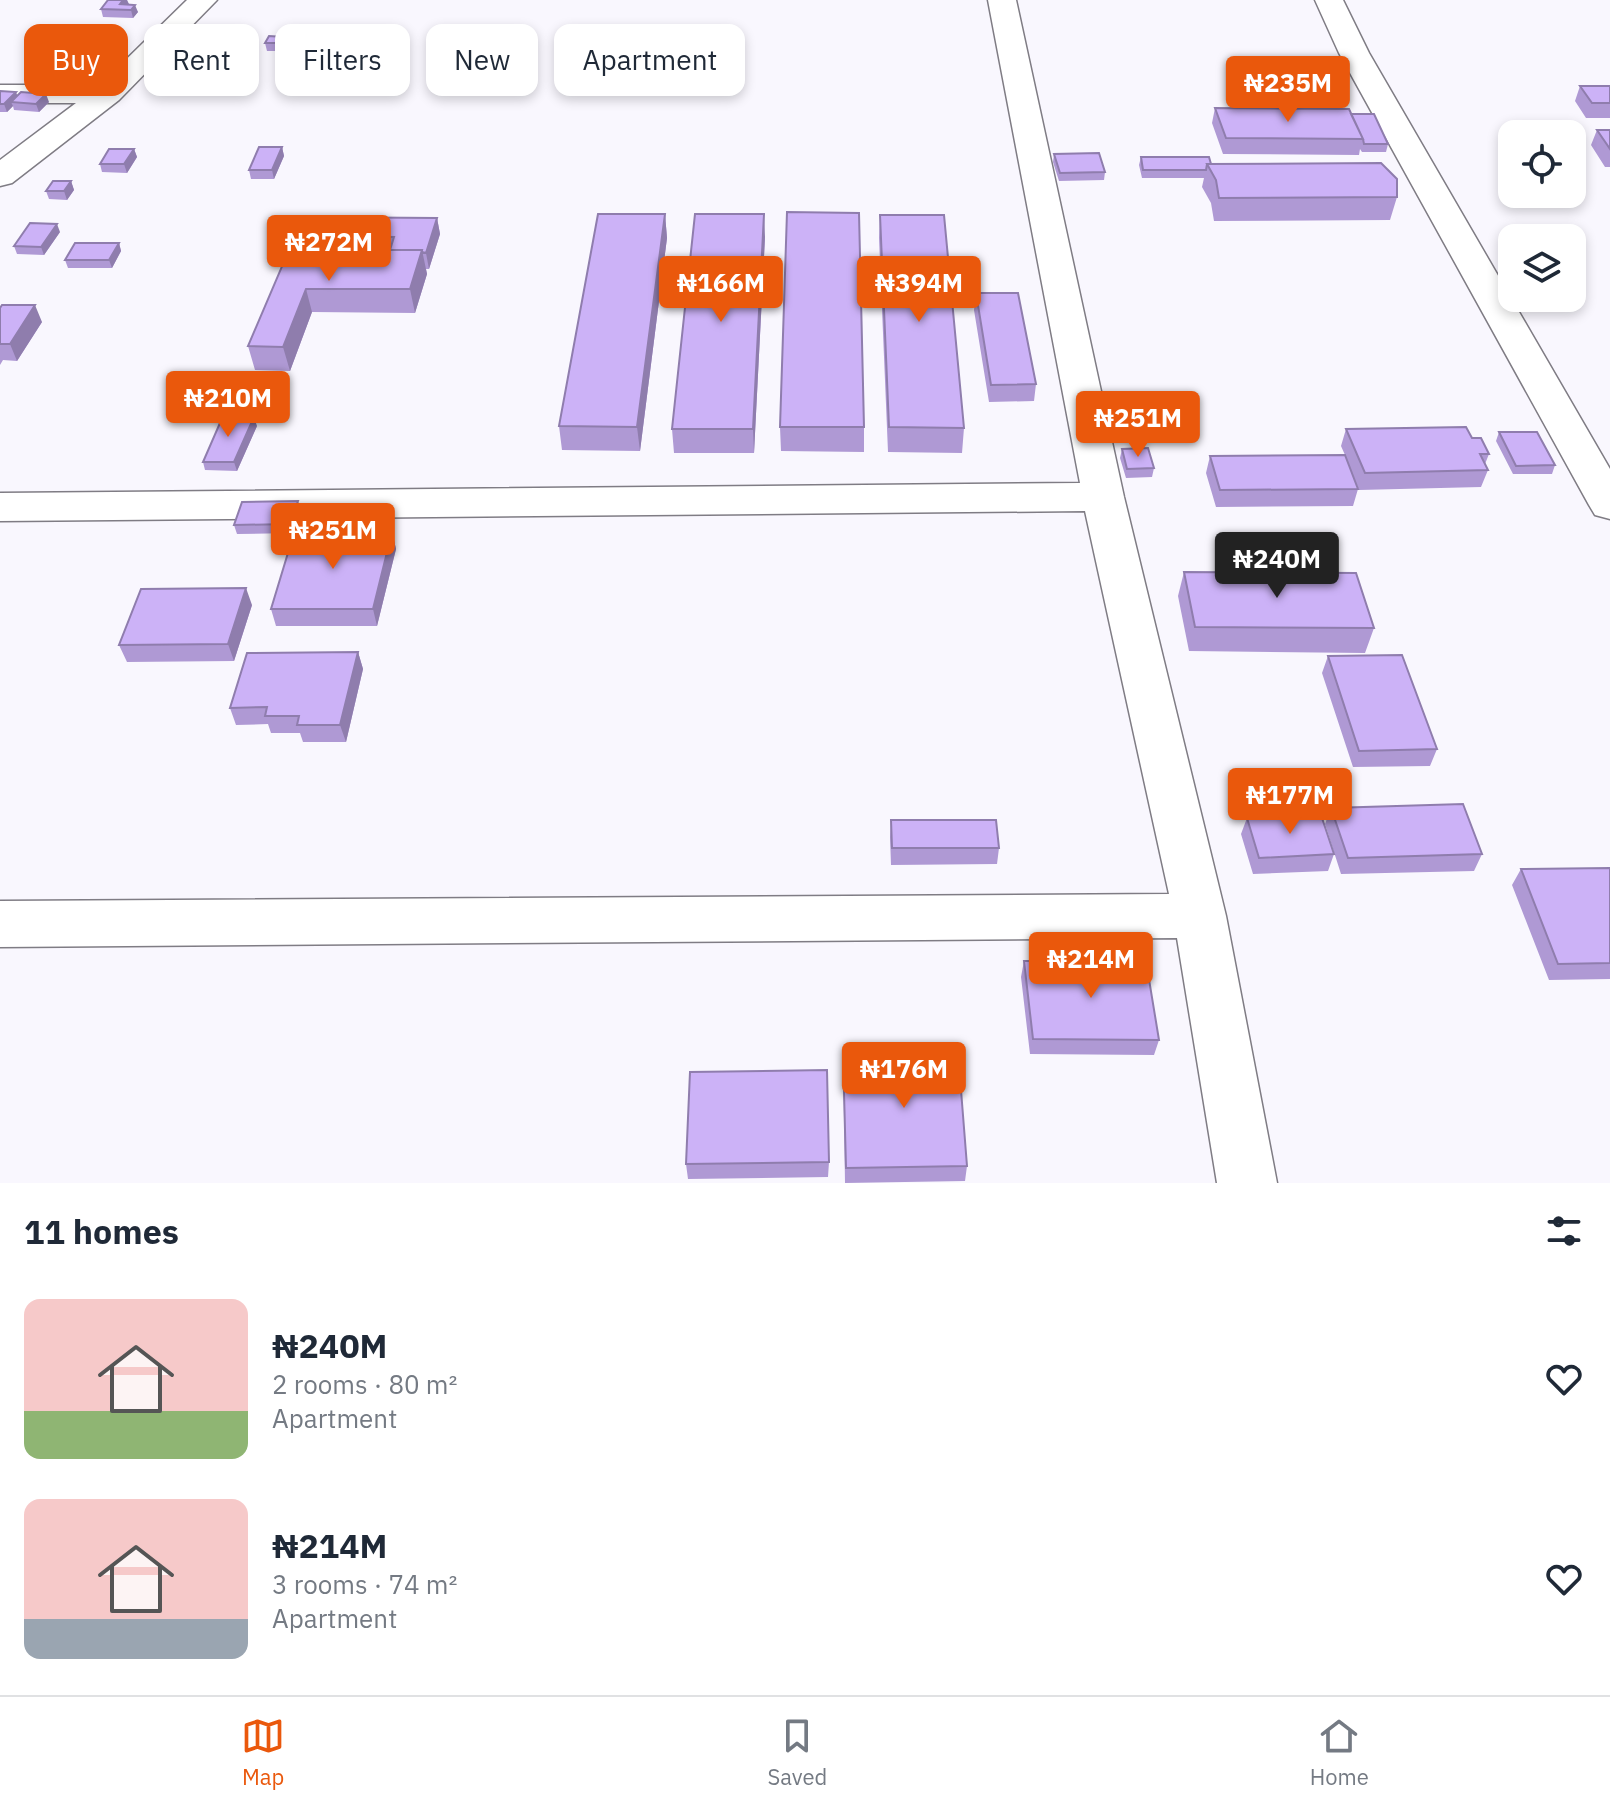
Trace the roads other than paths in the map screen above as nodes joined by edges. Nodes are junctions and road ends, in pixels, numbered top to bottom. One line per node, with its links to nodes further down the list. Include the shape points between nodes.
1 (203, 0): 4 (street)
2 (1002, 0): 9 (street)
3 (1329, 0): 10 (street)
4 (128, 74)
5 (0, 94): 6 (street)
6 (24, 94)
7 (105, 96): 8 (street)
8 (0, 176)
9 (1103, 497): 11 (street); 12 (street)
10 (1610, 505)
11 (0, 507)
12 (1200, 916): 13 (street); 14 (street)
13 (0, 924)
14 (1247, 1183)

